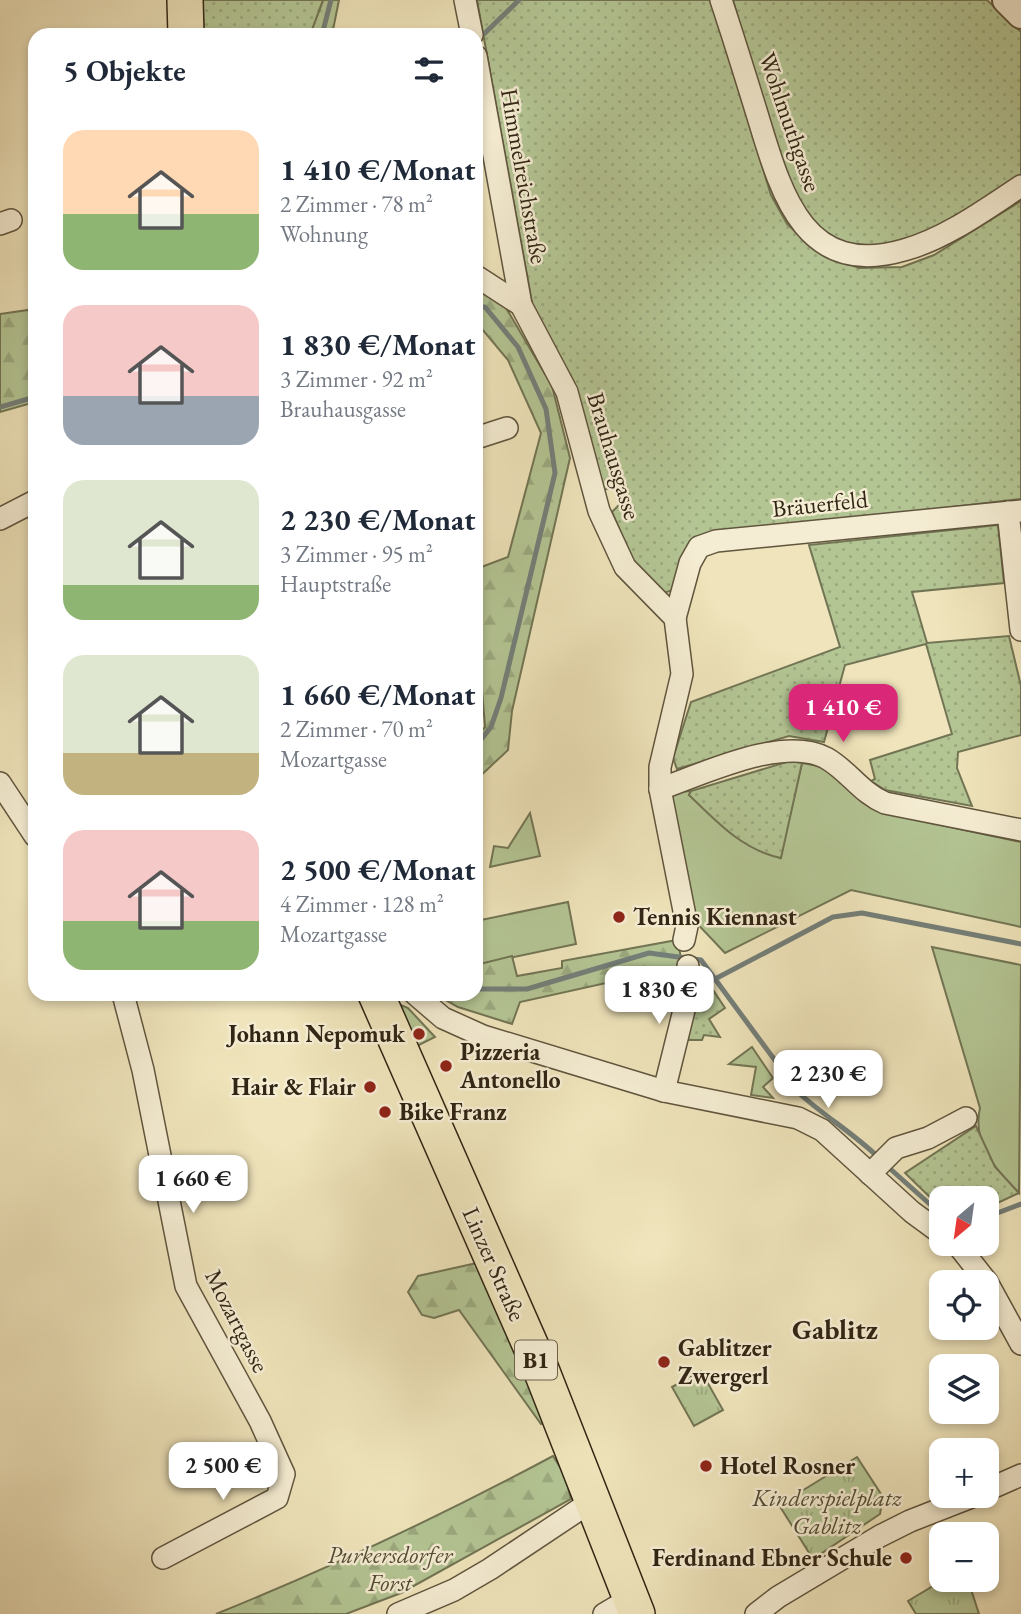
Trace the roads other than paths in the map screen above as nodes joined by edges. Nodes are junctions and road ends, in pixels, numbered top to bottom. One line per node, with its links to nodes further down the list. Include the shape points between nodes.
1 (185, 0): 6 (main road)
2 (465, 0): 7 (street)
3 (721, 0): 9 (street, Wohlmuthgasse, via 777,179 796,215 822,244 848,255 904,250)
4 (1006, 0): 5 (street)
5 (1021, 15)
6 (186, 28)
7 (471, 28)
8 (483, 95): 10 (street, Himmelreichstraße)
9 (1021, 186)
10 (515, 271): 11 (street, Brauhausgasse); 13 (street, Himmelreichstraße)
11 (483, 278)
12 (483, 279): 13 (street, Brauhausgasse)
13 (521, 305): 19 (street, Brauhausgasse, via 567,392 599,511 625,567)
14 (507, 428): 15 (street)
15 (483, 436)
16 (28, 505): 18 (street)
17 (1014, 511): 19 (street, Bräuerfeld, via 716,541 699,547 690,563); 20 (street)
18 (0, 519)
19 (676, 618): 22 (street, via 682,674 660,767)
20 (1021, 630)
21 (0, 783): 23 (street)
22 (660, 789): 24 (street, via 770,752 809,751 842,768 868,796 885,803); 25 (street, via 687,926)
23 (28, 825)
24 (1021, 830)
25 (684, 940)
26 (688, 966): 30 (street, via 686,1002)
27 (125, 1001): 40 (street, Mozartgasse, via 186,1286 284,1474 277,1498)
28 (379, 1001): 38 (main road, Linzer Straße / B1, via 540,1367)
29 (423, 1001): 30 (street, via 459,1027)
30 (664, 1091): 32 (street, via 798,1118)
31 (966, 1118): 32 (street, via 929,1138 896,1148)
32 (879, 1165): 33 (street, via 912,1213)
33 (929, 1225)
34 (967, 1256): 35 (street, via 988,1282)
35 (1021, 1344)
36 (1021, 1475): 37 (street)
37 (999, 1485)
38 (592, 1501): 41 (main road, Linzer Straße / B1); 42 (street, via 478,1576)
39 (943, 1508): 43 (street, via 880,1536)
40 (163, 1558)
41 (624, 1609)
42 (398, 1614)
43 (756, 1614)

